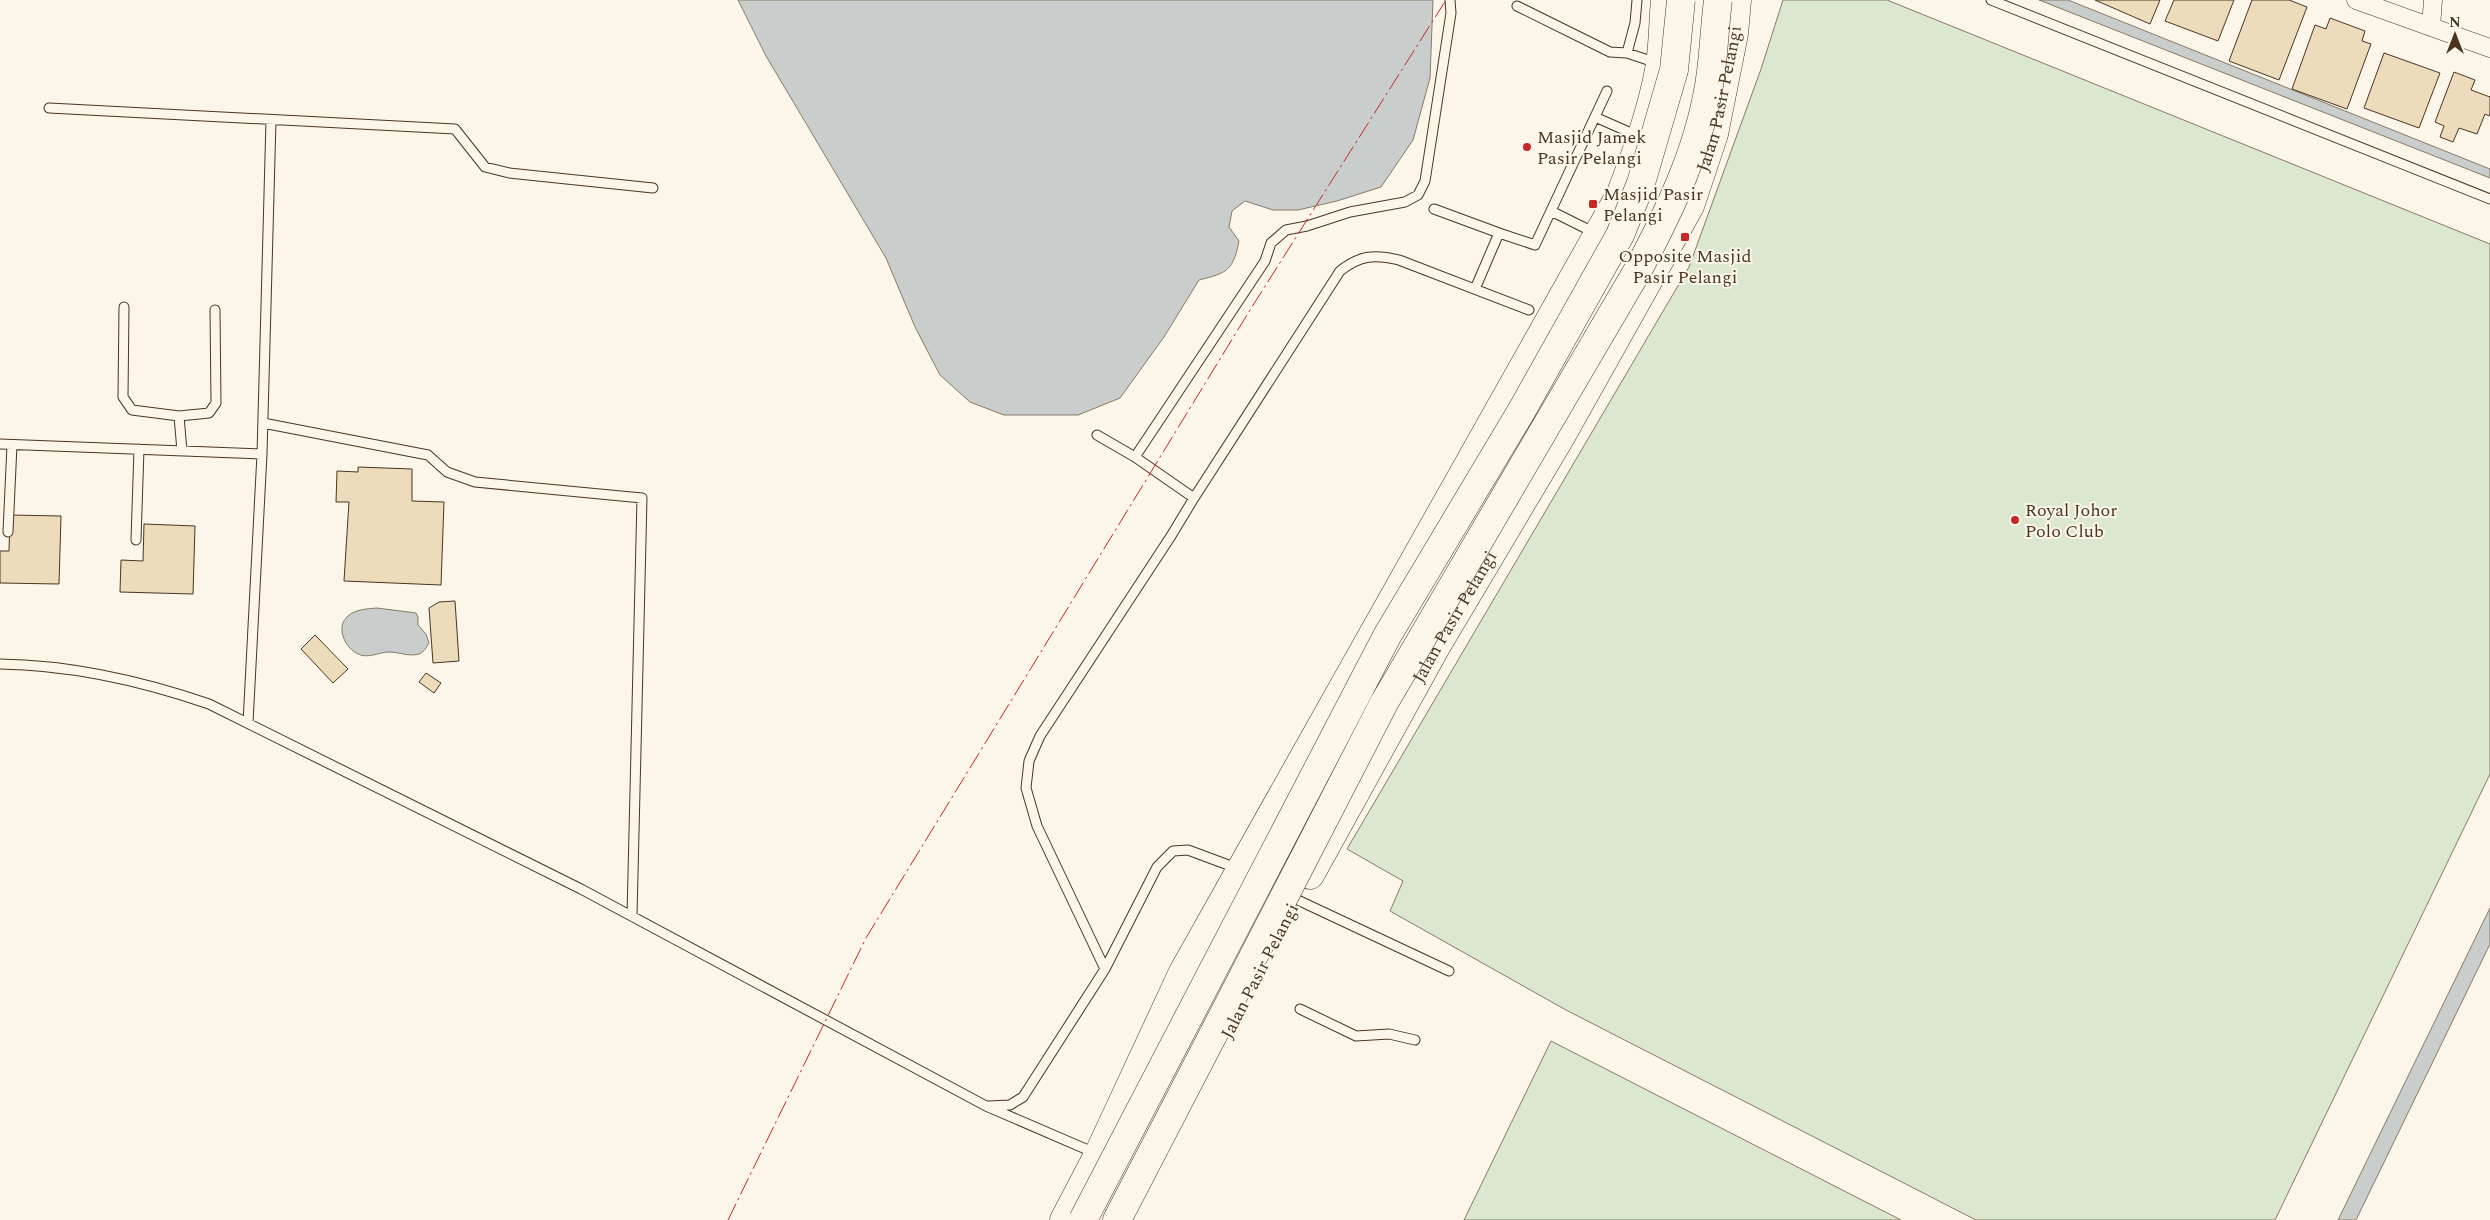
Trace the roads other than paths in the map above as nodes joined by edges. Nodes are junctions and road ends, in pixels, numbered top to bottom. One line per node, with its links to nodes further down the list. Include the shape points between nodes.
1 (1450, 0): 38 (lane, via 1451,13 1426,171 1418,195 1405,202 1350,212 1286,230 1271,242 1265,261)
2 (1637, 0): 13 (lane)
3 (1665, 0): 14 (main road)
4 (1682, 0): 54 (main road, bridge, via 1674,70 1640,183 1620,236 1522,410 1387,636)
5 (1718, 0): 55 (main road, bridge, via 1711,74 1701,122 1689,163 1668,214 1384,703)
6 (1737, 0): 45 (main road, Jalan Pasir Pelangi, via 1720,109 1690,206 1438,645)
7 (1991, 0): 21 (lane)
8 (2356, 0): 11 (street)
9 (2433, 0): 11 (street)
10 (1517, 6): 13 (lane, via 1610,52)
11 (2431, 27): 12 (street)
12 (2490, 48)
13 (1627, 53): 14 (lane)
14 (1660, 63): 19 (main road)
15 (1607, 91): 17 (lane)
16 (49, 108): 18 (lane)
17 (1595, 117): 19 (lane); 23 (lane)
18 (271, 120): 20 (lane, via 455,129 486,167 509,173); 31 (lane)
19 (1642, 138): 25 (main road, via 1621,193)
20 (654, 188)
21 (2490, 199)
22 (1434, 209): 24 (lane)
23 (1551, 211): 24 (lane, via 1535,245); 25 (lane)
24 (1499, 232): 26 (lane)
25 (1597, 234): 44 (main road)
26 (1476, 289): 29 (lane); 39 (lane, via 1382,256 1354,260 1340,271)
27 (124, 308): 30 (lane, via 123,396 132,410)
28 (215, 310): 30 (lane, via 216,403 209,413)
29 (1529, 310)
30 (179, 416): 36 (lane)
31 (263, 423): 37 (lane); 46 (lane, via 428,455 448,472 475,482 642,498)
32 (1097, 435): 38 (lane)
33 (0, 444): 34 (lane)
34 (12, 445): 35 (lane); 40 (lane)
35 (139, 449): 36 (lane); 41 (lane)
36 (182, 451): 37 (lane)
37 (262, 454): 43 (lane)
38 (1135, 457): 39 (lane)
39 (1194, 498): 47 (lane, via 1040,736 1029,761 1026,788 1036,826)
40 (8, 532)
41 (136, 540)
42 (0, 664): 43 (lane, via 83,671 141,684 209,704)
43 (248, 723): 46 (lane)
44 (1239, 869): 45 (lane); 47 (lane, via 1188,850 1173,851 1157,867); 52 (main road, via 1183,972)
45 (1283, 893): 48 (lane); 56 (main road, Jalan Pasir Pelangi)
46 (632, 916): 51 (lane)
47 (1105, 969): 51 (lane, via 1023,1097 1010,1105)
48 (1450, 970)
49 (1300, 1009): 50 (lane, via 1356,1036 1389,1034)
50 (1415, 1040)
51 (986, 1106): 52 (lane)
52 (1098, 1155): 53 (main road)
53 (1064, 1220)
54 (1083, 1220)
55 (1117, 1220)
56 (1131, 1220)

